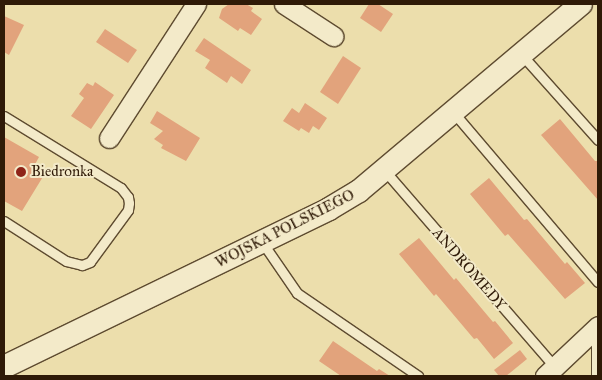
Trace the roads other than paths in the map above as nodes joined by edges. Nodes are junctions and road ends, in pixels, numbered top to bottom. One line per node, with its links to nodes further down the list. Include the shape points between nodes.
1 (196, 4): 8 (street)
2 (284, 4): 4 (street)
3 (582, 4): 5 (street, WOJSKA POLSKIEGO)
4 (332, 36)
5 (522, 55): 6 (street, WOJSKA POLSKIEGO); 9 (lane)
6 (454, 113): 10 (street, WOJSKA POLSKIEGO); 13 (lane)
7 (4, 116): 11 (lane, via 120,188 129,203 128,210 90,262 82,265 66,261)
8 (109, 138)
9 (598, 140)
10 (385, 171): 12 (street, WOJSKA POLSKIEGO, via 329,209); 16 (lane, ANDROMEDY)
11 (4, 220)
12 (262, 242): 15 (street, WOJSKA POLSKIEGO); 17 (lane, via 296,293)
13 (598, 282)
14 (597, 327): 16 (street, ANDROMEDY); 18 (lane)
15 (4, 367)
16 (550, 371)
17 (418, 376)
18 (596, 376)

